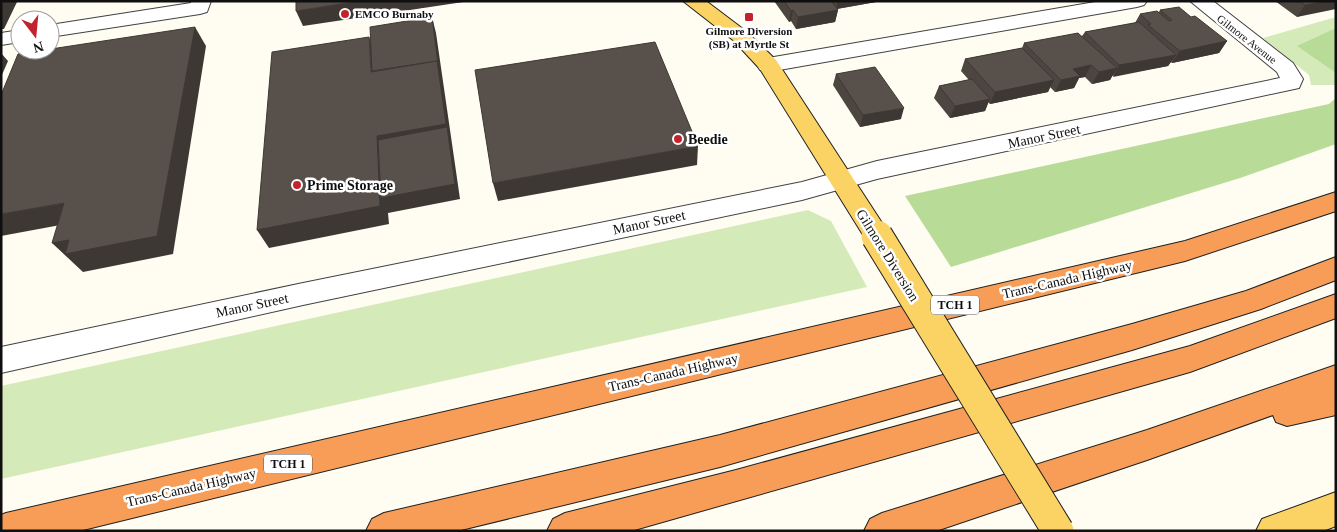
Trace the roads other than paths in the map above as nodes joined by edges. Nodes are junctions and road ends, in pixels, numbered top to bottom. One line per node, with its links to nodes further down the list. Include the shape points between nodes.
1 (202, 1): 5 (street, via 200,8)
2 (693, 1): 6 (main road, Gilmore Diversion, via 740,36)
3 (1138, 1): 6 (street)
4 (1200, 1): 7 (street, Gilmore Avenue, via 1285,68)
5 (60, 29)
6 (768, 65): 8 (main road, Gilmore Diversion)
7 (1292, 79): 8 (street, Manor Street, via 1281,87)
8 (840, 180): 12 (street, Manor Street, via 802,191); 21 (main road, Gilmore Diversion, bridge)
9 (1336, 201): 17 (highway, Trans-Canada Highway / TCH 1, via 1185,251)
10 (1336, 268): 18 (highway, via 1251,301 1132,337 720,451)
11 (1336, 306): 19 (highway, via 1190,359)
12 (1, 360)
13 (1336, 379): 15 (highway)
14 (1336, 401): 15 (highway)
15 (1147, 445): 20 (highway)
16 (1336, 509): 22 (main road)
17 (6, 531)
18 (384, 531)
19 (566, 531)
20 (882, 531)
21 (1058, 531)
22 (1274, 531)

